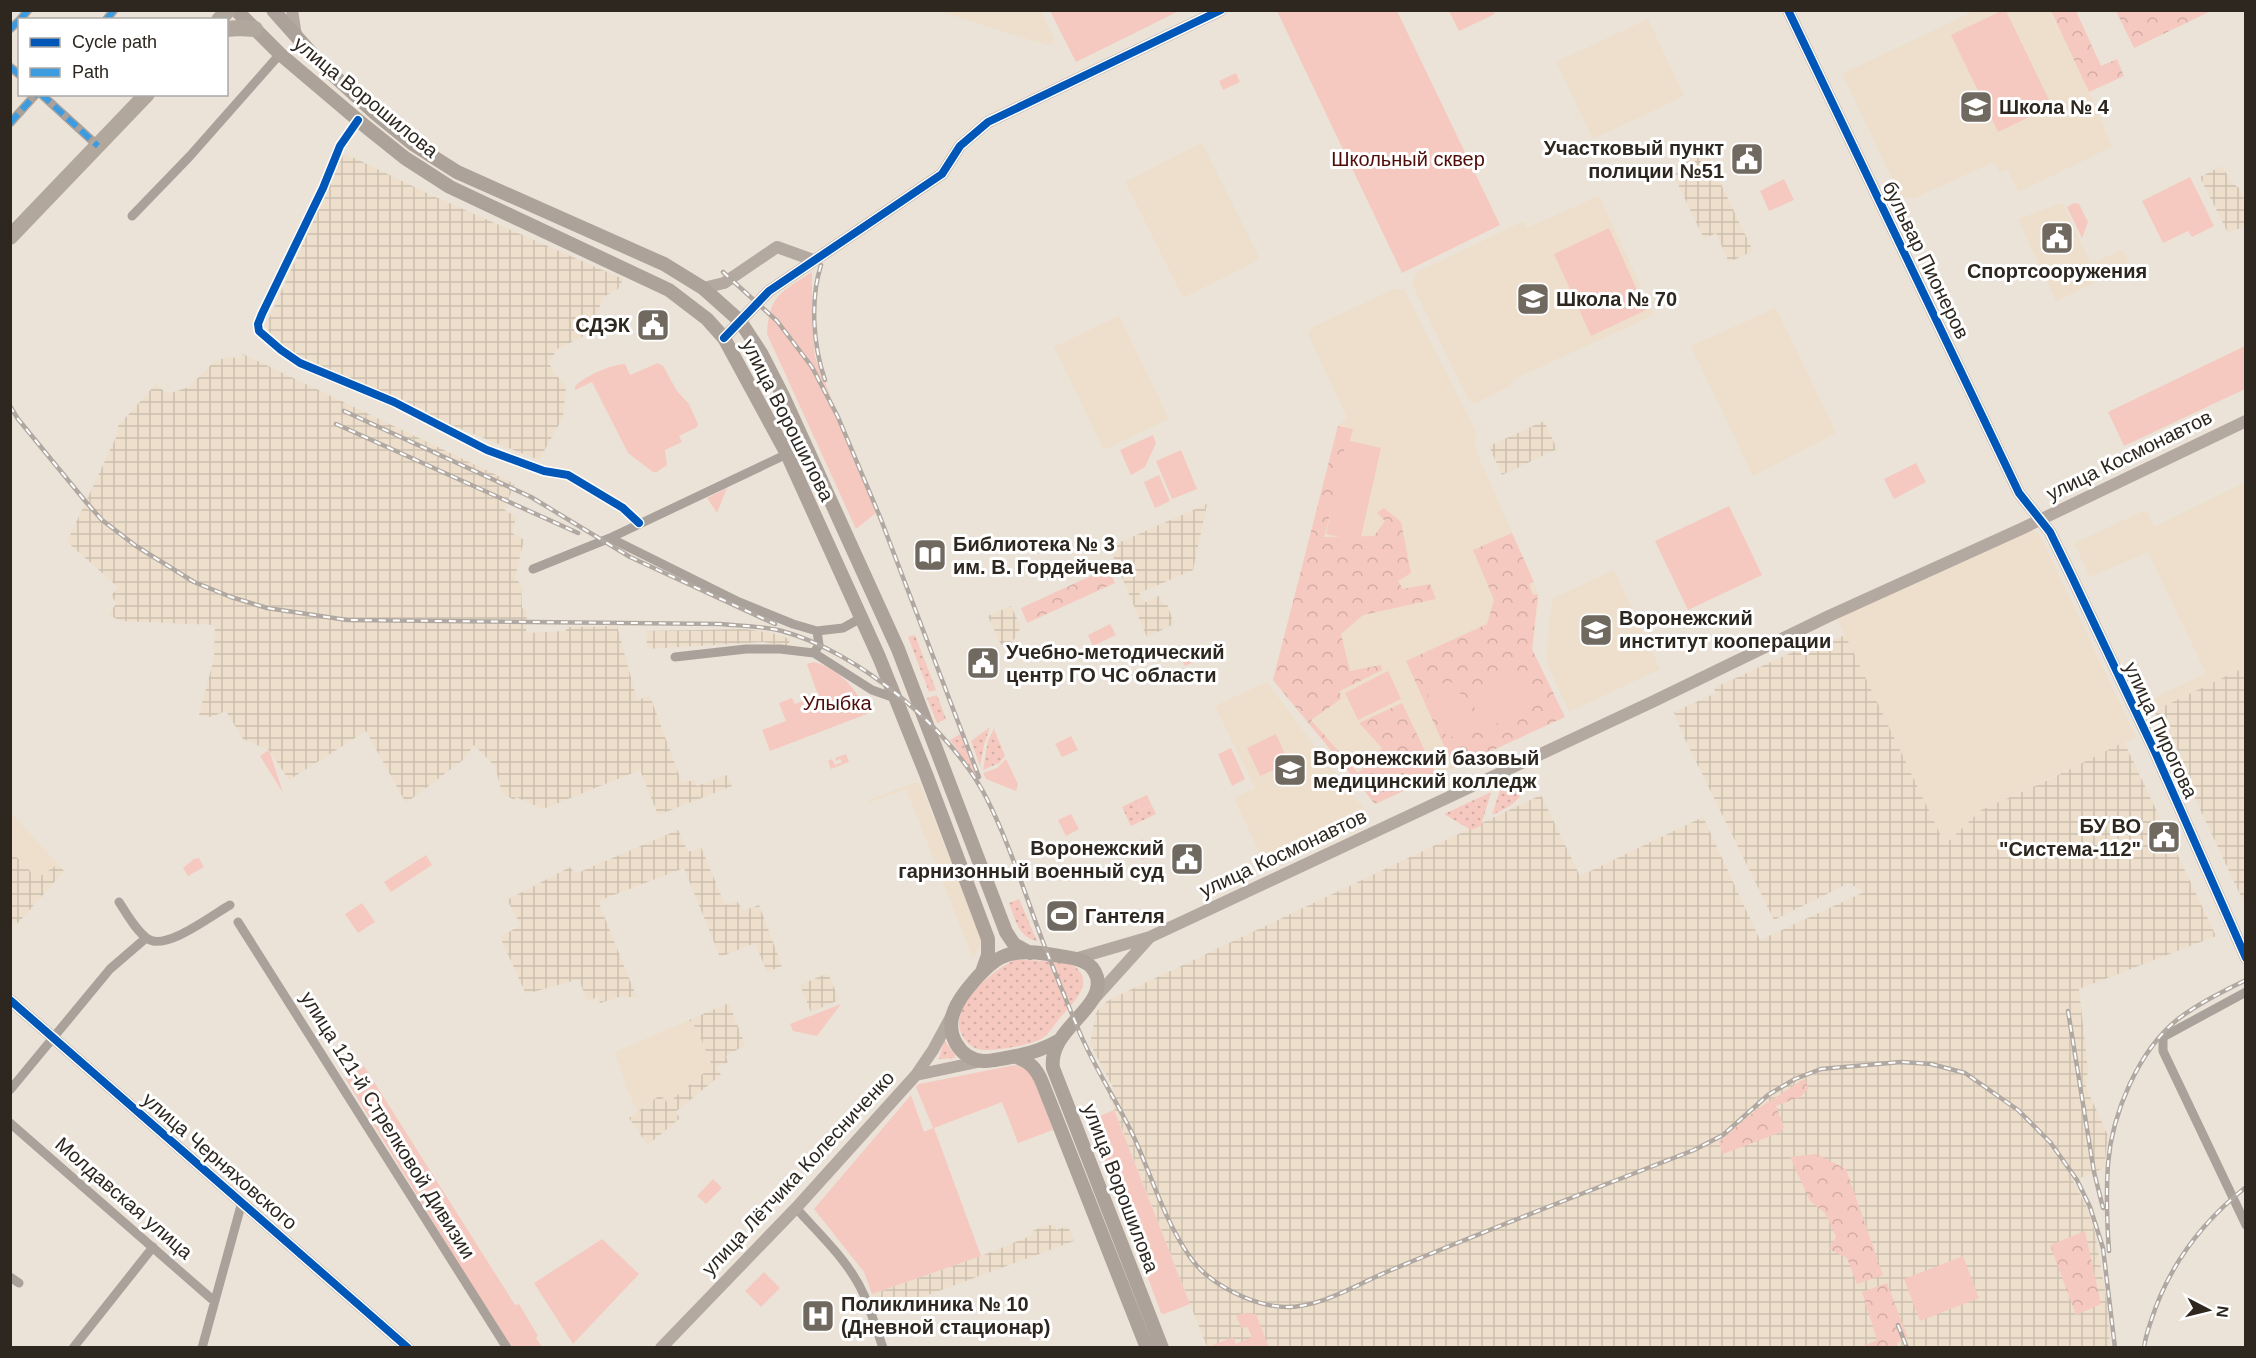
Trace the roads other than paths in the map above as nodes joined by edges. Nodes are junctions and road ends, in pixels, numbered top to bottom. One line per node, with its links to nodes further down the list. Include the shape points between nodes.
1 (236, 10): 7 (main road, улица Ворошилова)
2 (273, 10): 8 (main road, улица Ворошилова)
3 (292, 10): 8 (street)
4 (1221, 10): 18 (street, via 988,122 960,146 942,174)
5 (1788, 10): 24 (street, бульвар Пионеров, via 2019,493)
6 (228, 29): 7 (highway)
7 (255, 30): 9 (main road, улица Ворошилова)
8 (296, 36): 19 (main road, улица Ворошилова, via 376,114 457,172 664,264)
9 (280, 54): 13 (main road, улица Ворошилова); 16 (street)
10 (37, 96): 14 (street)
11 (41, 96): 15 (street)
12 (145, 96): 15 (highway)
13 (358, 120): 21 (main road, улица Ворошилова, via 405,158 450,187 669,290 707,319); 25 (street, via 340,146 262,314 259,331 300,363 394,402 486,450 544,471 568,475 623,508)
14 (10, 123)
15 (98, 146): 17 (highway)
16 (132, 216)
17 (10, 237)
18 (813, 260): 19 (street, via 777,247 724,284); 20 (street, via 769,291)
19 (703, 288): 20 (main road, улица Ворошилова)
20 (740, 321): 21 (street); 38 (main road, улица Ворошилова, via 783,396 898,649 1006,932 1014,944)
21 (724, 338): 23 (main road, улица Ворошилова)
22 (2246, 421): 24 (street, улица Космонавтов)
23 (787, 454): 25 (street); 28 (main road, улица Ворошилова)
24 (2040, 519): 37 (street, улица Космонавтов); 40 (street, улица Пирогова, via 2050,532 2151,744)
25 (639, 523): 26 (street)
26 (610, 538): 27 (street); 29 (street, via 739,602)
27 (533, 569)
28 (861, 618): 29 (street, via 843,628); 32 (main road, улица Ворошилова)
29 (817, 631): 30 (street, via 819,645)
30 (814, 653): 31 (street, via 758,649); 32 (street, via 872,690)
31 (675, 657)
32 (896, 698): 41 (main road, улица Ворошилова, via 988,939)
33 (119, 902): 36 (street)
34 (230, 905): 36 (street, via 168,941 154,943)
35 (238, 922): 63 (street, улица 121-й Стрелковой Дивизии)
36 (142, 934): 46 (street)
37 (1150, 937): 39 (street, улица Космонавтов); 44 (street, улица Космонавтов)
38 (1030, 953): 39 (main road, улица Ворошилова); 41 (main road, улица Ворошилова, via 1003,957)
39 (1078, 958): 44 (main road, via 1090,965 1097,978)
40 (2246, 958)
41 (982, 972): 45 (main road, улица Ворошилова)
42 (2246, 992): 55 (street, via 2163,1037 2163,1051)
43 (10, 1000): 46 (street, улица Черняховского)
44 (1091, 1002): 47 (main road)
45 (954, 1011): 49 (main road, via 952,1036 957,1046 963,1054); 50 (street)
46 (53, 1037): 51 (street); 53 (street, улица Черняховского)
47 (1058, 1041): 48 (main road); 67 (main road, улица Ворошилова, via 1053,1068)
48 (1016, 1057): 49 (main road); 66 (main road, улица Ворошилова, via 1034,1066 1042,1082)
49 (983, 1061): 50 (street, улица Лётчика Колесниченко)
50 (916, 1075): 54 (street, улица Лётчика Колесниченко)
51 (10, 1090)
52 (10, 1123): 56 (street, Молдавская улица)
53 (242, 1202): 59 (street); 62 (street, улица Черняховского)
54 (796, 1208): 64 (street, улица Лётчика Колесниченко); 65 (street, via 836,1251 858,1284)
55 (2246, 1225)
56 (153, 1247): 59 (street, Молдавская улица); 60 (street)
57 (10, 1276): 58 (street)
58 (19, 1283)
59 (214, 1301): 61 (street)
60 (73, 1347)
61 (202, 1347)
62 (408, 1347)
63 (507, 1347)
64 (661, 1347)
65 (883, 1347)
66 (1148, 1347)
67 (1162, 1347)

